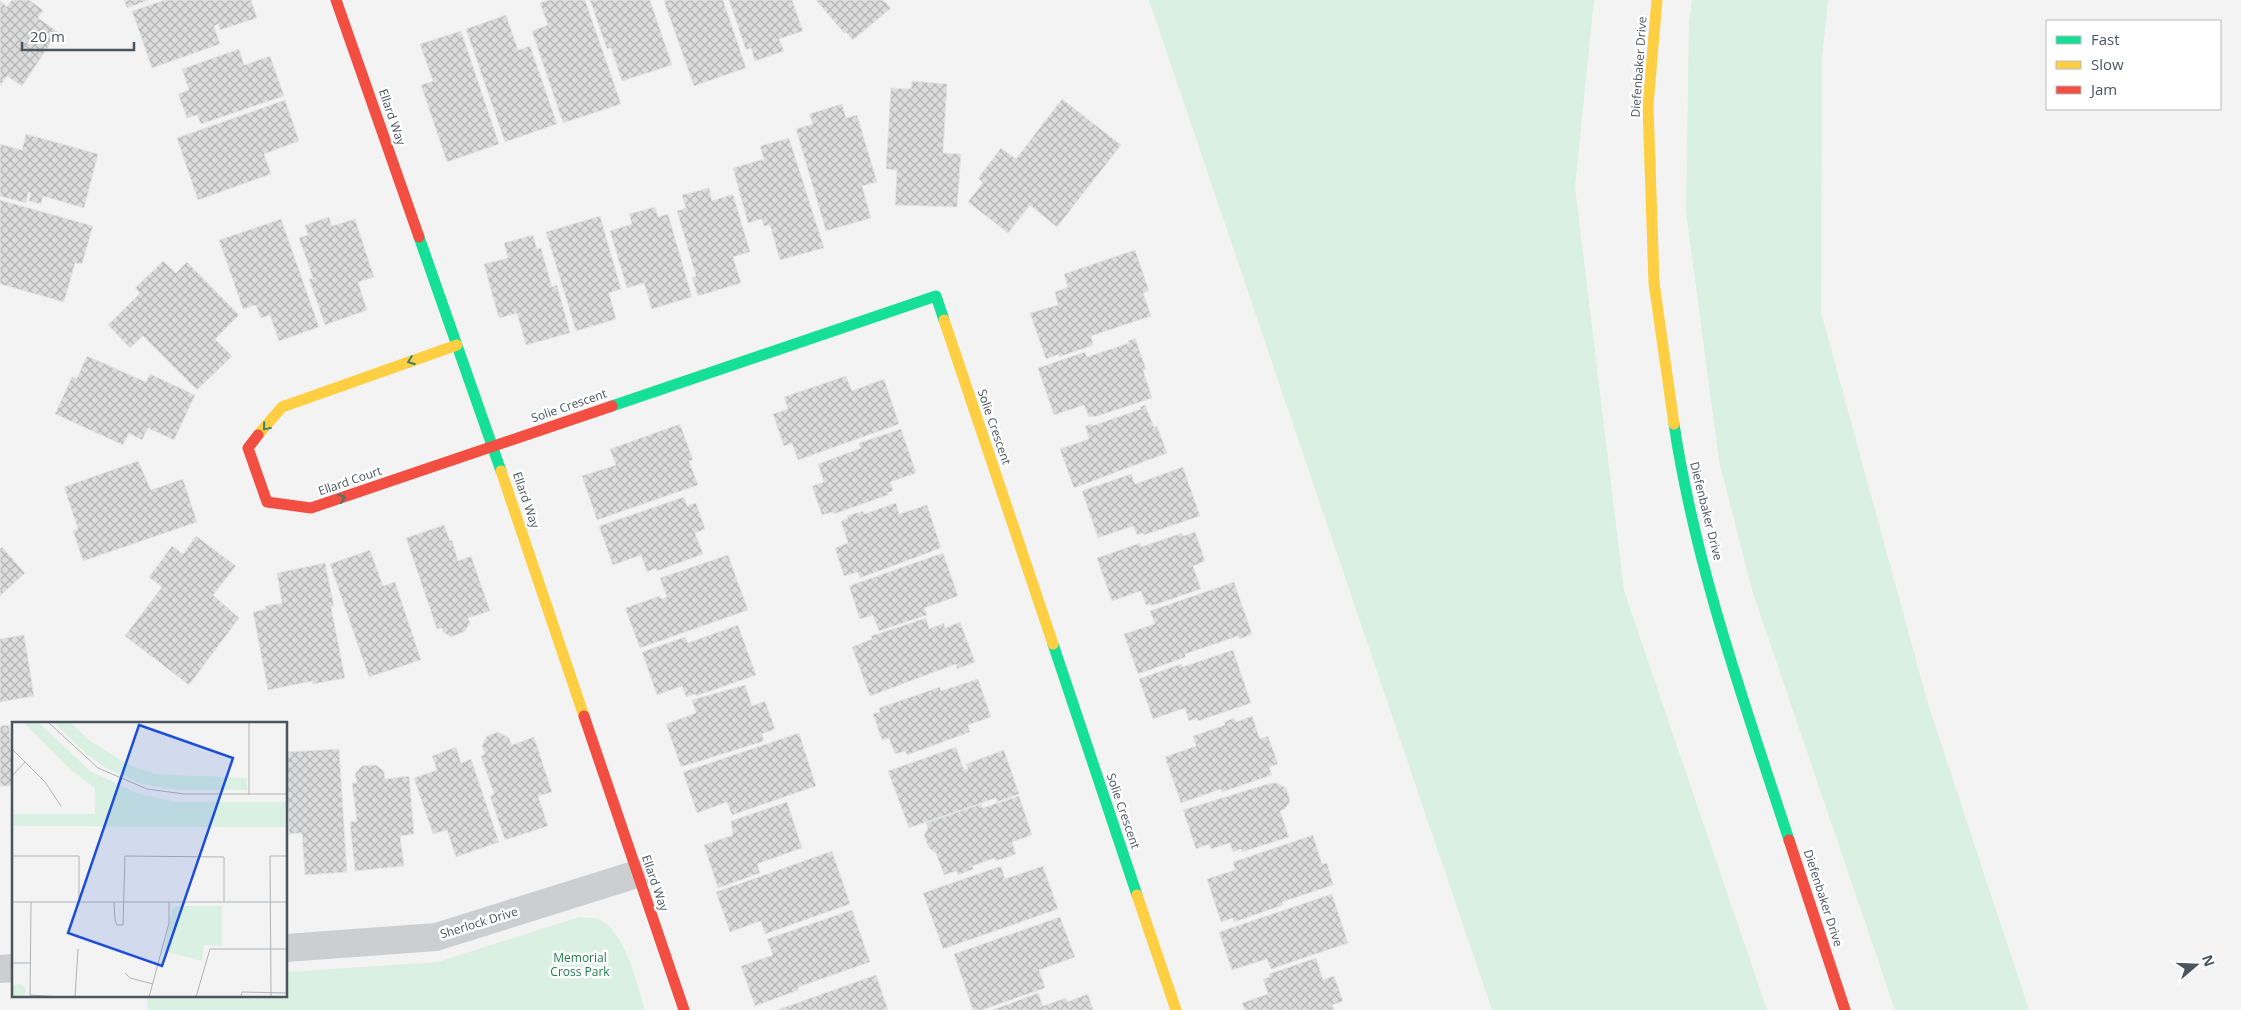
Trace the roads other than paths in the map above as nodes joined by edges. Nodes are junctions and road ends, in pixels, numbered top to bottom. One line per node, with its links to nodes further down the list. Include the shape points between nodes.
1 (1657, 0): 9 (street, Diefenbaker Drive, via 1648,106 1654,283 1682,477 1729,656)
2 (342, 1): 3 (street, Ellard Way)
3 (457, 345): 4 (street, Ellard Way); 4 (street, Ellard Court, one-way to 4, via 282,408 248,448 267,502 311,508)
4 (493, 446): 5 (street, Ellard Way); 8 (street, Solie Crescent, via 936,296)
5 (637, 874): 6 (street, Sherlock Drive, via 436,936); 7 (street, Ellard Way)
6 (288, 948)
7 (684, 1010)
8 (1176, 1010)
9 (1845, 1010)

